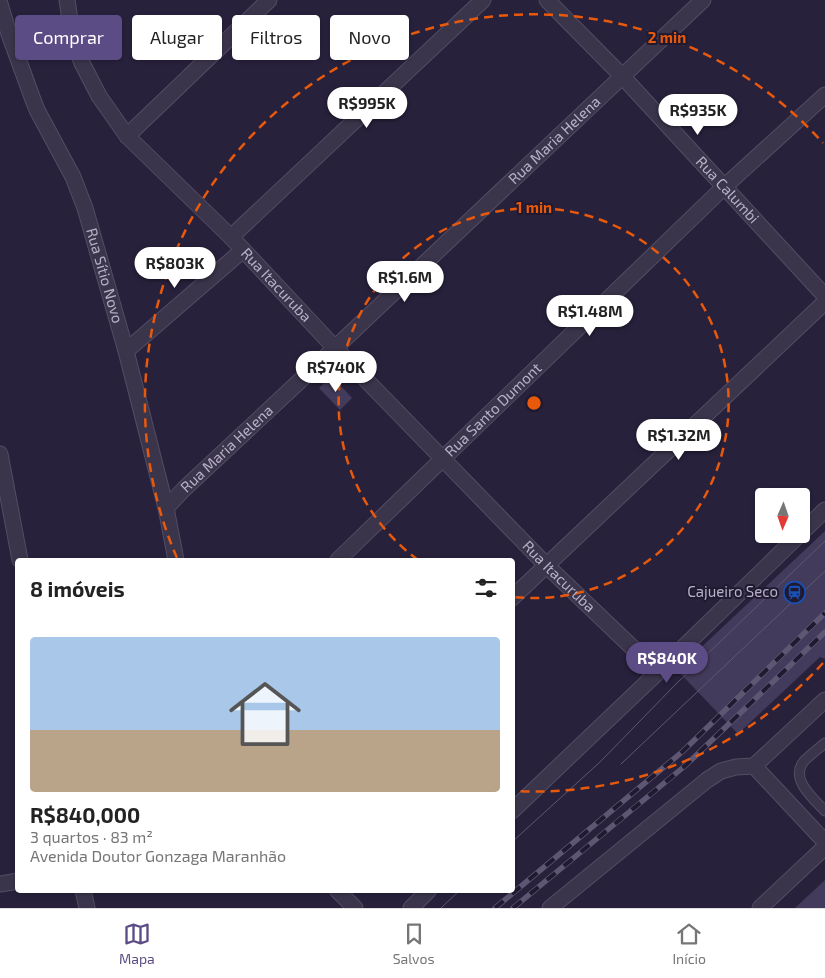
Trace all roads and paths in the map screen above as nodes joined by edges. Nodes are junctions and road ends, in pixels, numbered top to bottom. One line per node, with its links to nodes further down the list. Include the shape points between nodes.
1 (67, 0): 9 (street, Rua Itacuruba, via 73,40 82,63 99,96)
2 (270, 0): 9 (street)
3 (483, 0): 11 (street)
4 (547, 0): 7 (street, Rua Calumbi)
5 (703, 0): 7 (street, Rua Maria Helena)
6 (0, 4): 16 (street, Rua Sítio Novo, via 37,110 73,177 85,208)
7 (622, 76): 10 (street, Rua Calumbi); 15 (street, Rua Maria Helena)
8 (825, 95): 10 (street, Rua Santo Dumont)
9 (127, 136): 11 (street, Rua Itacuruba)
10 (724, 187): 13 (street, Rua Calumbi); 18 (street, Rua Santo Dumont)
11 (231, 237): 12 (street, Rua Itacuruba)
12 (243, 250): 15 (street, Rua Itacuruba); 16 (street)
13 (825, 296)
14 (825, 302): 27 (street)
15 (335, 348): 18 (street, Rua Itacuruba); 20 (street, Rua Maria Helena)
16 (126, 351): 20 (street, Rua Sítio Novo)
17 (0, 454): 19 (street)
18 (443, 459): 26 (street, Rua Santo Dumont); 27 (street, Rua Itacuruba)
19 (3, 481): 24 (street)
20 (166, 508): 25 (street, Rua Sítio Novo)
21 (825, 510): 22 (street)
22 (810, 524)
23 (791, 543): 29 (street)
24 (20, 558)
25 (176, 558)
26 (340, 558)
27 (547, 566): 28 (street); 29 (street, Rua Itacuruba)
28 (515, 595)
29 (658, 672): 33 (street)
30 (825, 700): 32 (street)
31 (825, 743): 34 (lane, via 803,762 800,778 802,785)
32 (754, 766): 35 (street); 45 (street, via 721,771 707,780)
33 (515, 808)
34 (825, 811)
35 (825, 842)
36 (825, 847): 46 (street)
37 (15, 882): 38 (street)
38 (0, 884)
39 (84, 893): 42 (street)
40 (340, 893): 43 (street)
41 (427, 893): 44 (street)
42 (87, 908)
43 (355, 908)
44 (411, 908)
45 (550, 908)
46 (760, 908)

